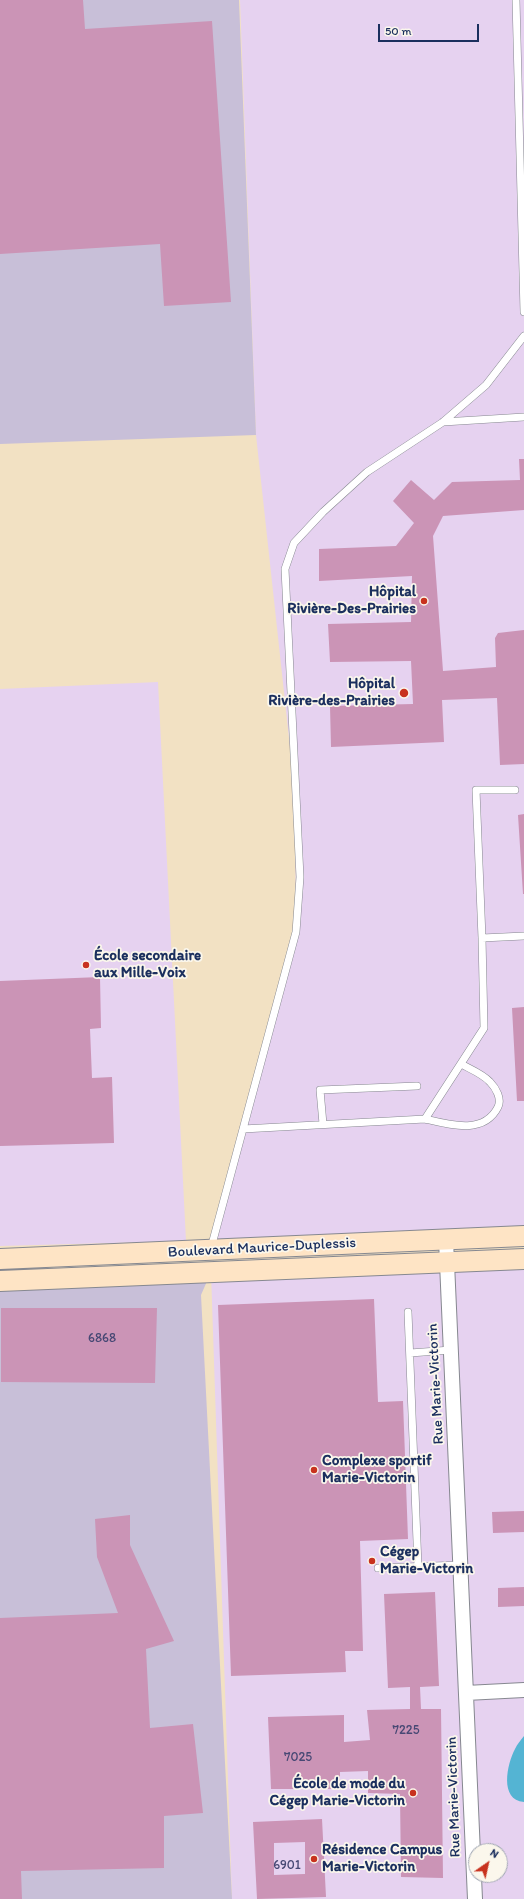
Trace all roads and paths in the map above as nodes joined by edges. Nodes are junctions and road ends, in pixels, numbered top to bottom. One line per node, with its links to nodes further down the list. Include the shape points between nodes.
1 (516, 0): 2 (lane)
2 (521, 71): 3 (lane)
3 (524, 312)
4 (524, 336): 6 (lane, via 486,385)
5 (524, 417): 6 (lane)
6 (443, 422): 14 (lane, via 367,472 323,512 294,543 285,569 300,877 296,932)
7 (515, 790): 9 (lane, via 476,790)
8 (524, 936): 9 (lane)
9 (482, 938): 10 (lane, via 484,1028)
10 (461, 1064): 12 (lane); 12 (lane, via 490,1081 497,1091 500,1103 494,1114 487,1122 472,1126)
11 (418, 1086): 13 (lane, via 320,1090)
12 (425, 1119): 13 (lane)
13 (323, 1124): 14 (lane)
14 (243, 1128): 17 (lane)
15 (524, 1236): 16 (street, Boulevard Maurice-Duplessis)
16 (446, 1240): 17 (street, Boulevard Maurice-Duplessis); 20 (street, Rue Marie-Victorin)
17 (225, 1258): 20 (street, Boulevard Maurice-Duplessis); 21 (street, Boulevard Maurice-Duplessis); 21 (street, Boulevard Maurice-Duplessis)
18 (0, 1259): 22 (street, Boulevard Maurice-Duplessis)
19 (524, 1259): 20 (street, Boulevard Maurice-Duplessis)
20 (447, 1262): 25 (street, Rue Marie-Victorin)
21 (168, 1264): 22 (street, Boulevard Maurice-Duplessis)
22 (117, 1266): 23 (street, Boulevard Maurice-Duplessis)
23 (0, 1282)
24 (408, 1312): 26 (lane)
25 (451, 1350): 26 (lane); 27 (street, Rue Marie-Victorin)
26 (410, 1353): 28 (lane)
27 (461, 1565): 28 (lane); 31 (street, Rue Marie-Victorin)
28 (418, 1567): 29 (lane)
29 (378, 1568)
30 (524, 1690): 31 (street)
31 (466, 1693): 32 (street, Rue Marie-Victorin)
32 (475, 1899)

